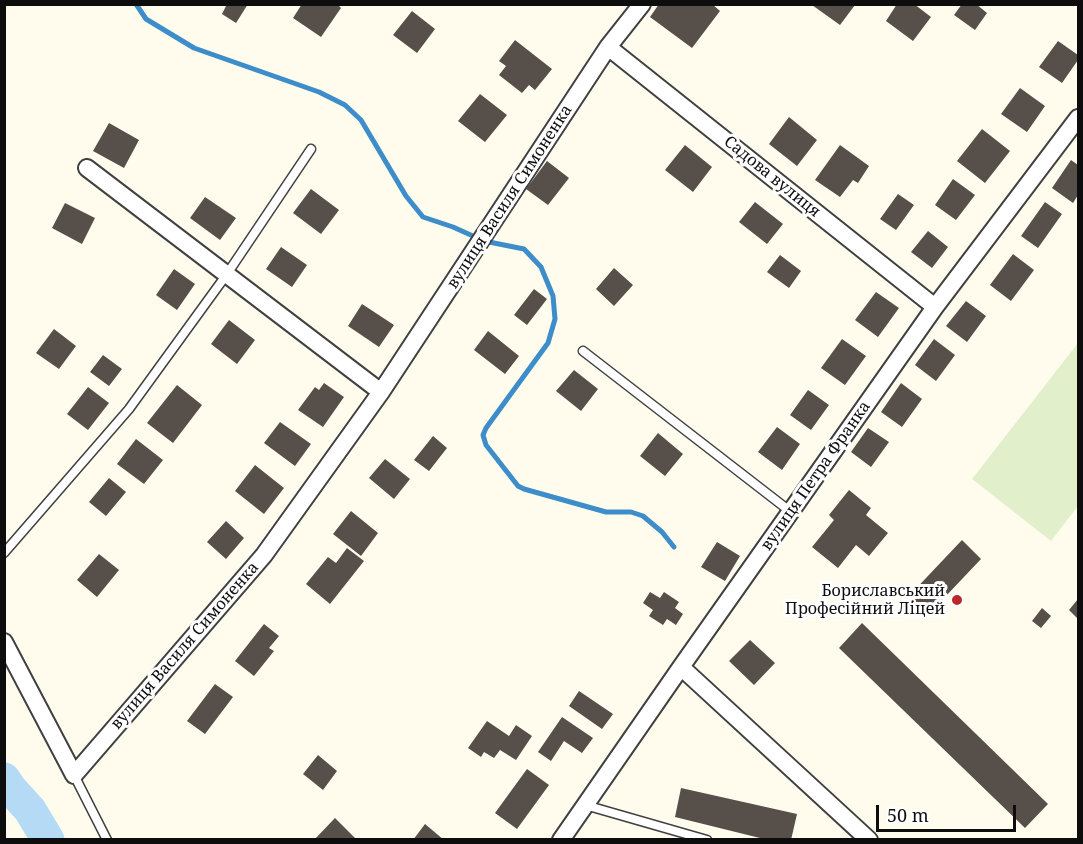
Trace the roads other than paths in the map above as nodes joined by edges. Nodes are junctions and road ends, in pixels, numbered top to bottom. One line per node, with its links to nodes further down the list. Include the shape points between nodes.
1 (642, 4): 2 (street, вулиця Василя Симоненка)
2 (608, 47): 7 (street, Садова вулиця); 9 (street, вулиця Василя Симоненка)
3 (1078, 118): 7 (street, вулиця Петра Франка)
4 (311, 149): 6 (lane)
5 (87, 168): 6 (street)
6 (227, 274): 9 (street); 11 (lane, via 129,409)
7 (935, 308): 10 (street, вулиця Петра Франка)
8 (583, 351): 10 (lane)
9 (381, 392): 14 (street, вулиця Василя Симоненка, via 264,555)
10 (791, 512): 13 (street, вулиця Петра Франка)
11 (4, 553)
12 (4, 642): 14 (street)
13 (681, 667): 15 (street, вулиця Петра Франка); 19 (street)
14 (74, 775): 16 (lane)
15 (585, 805): 17 (street, вулиця Петра Франка); 18 (lane)
16 (106, 840)
17 (561, 840)
18 (707, 840)
19 (869, 840)

